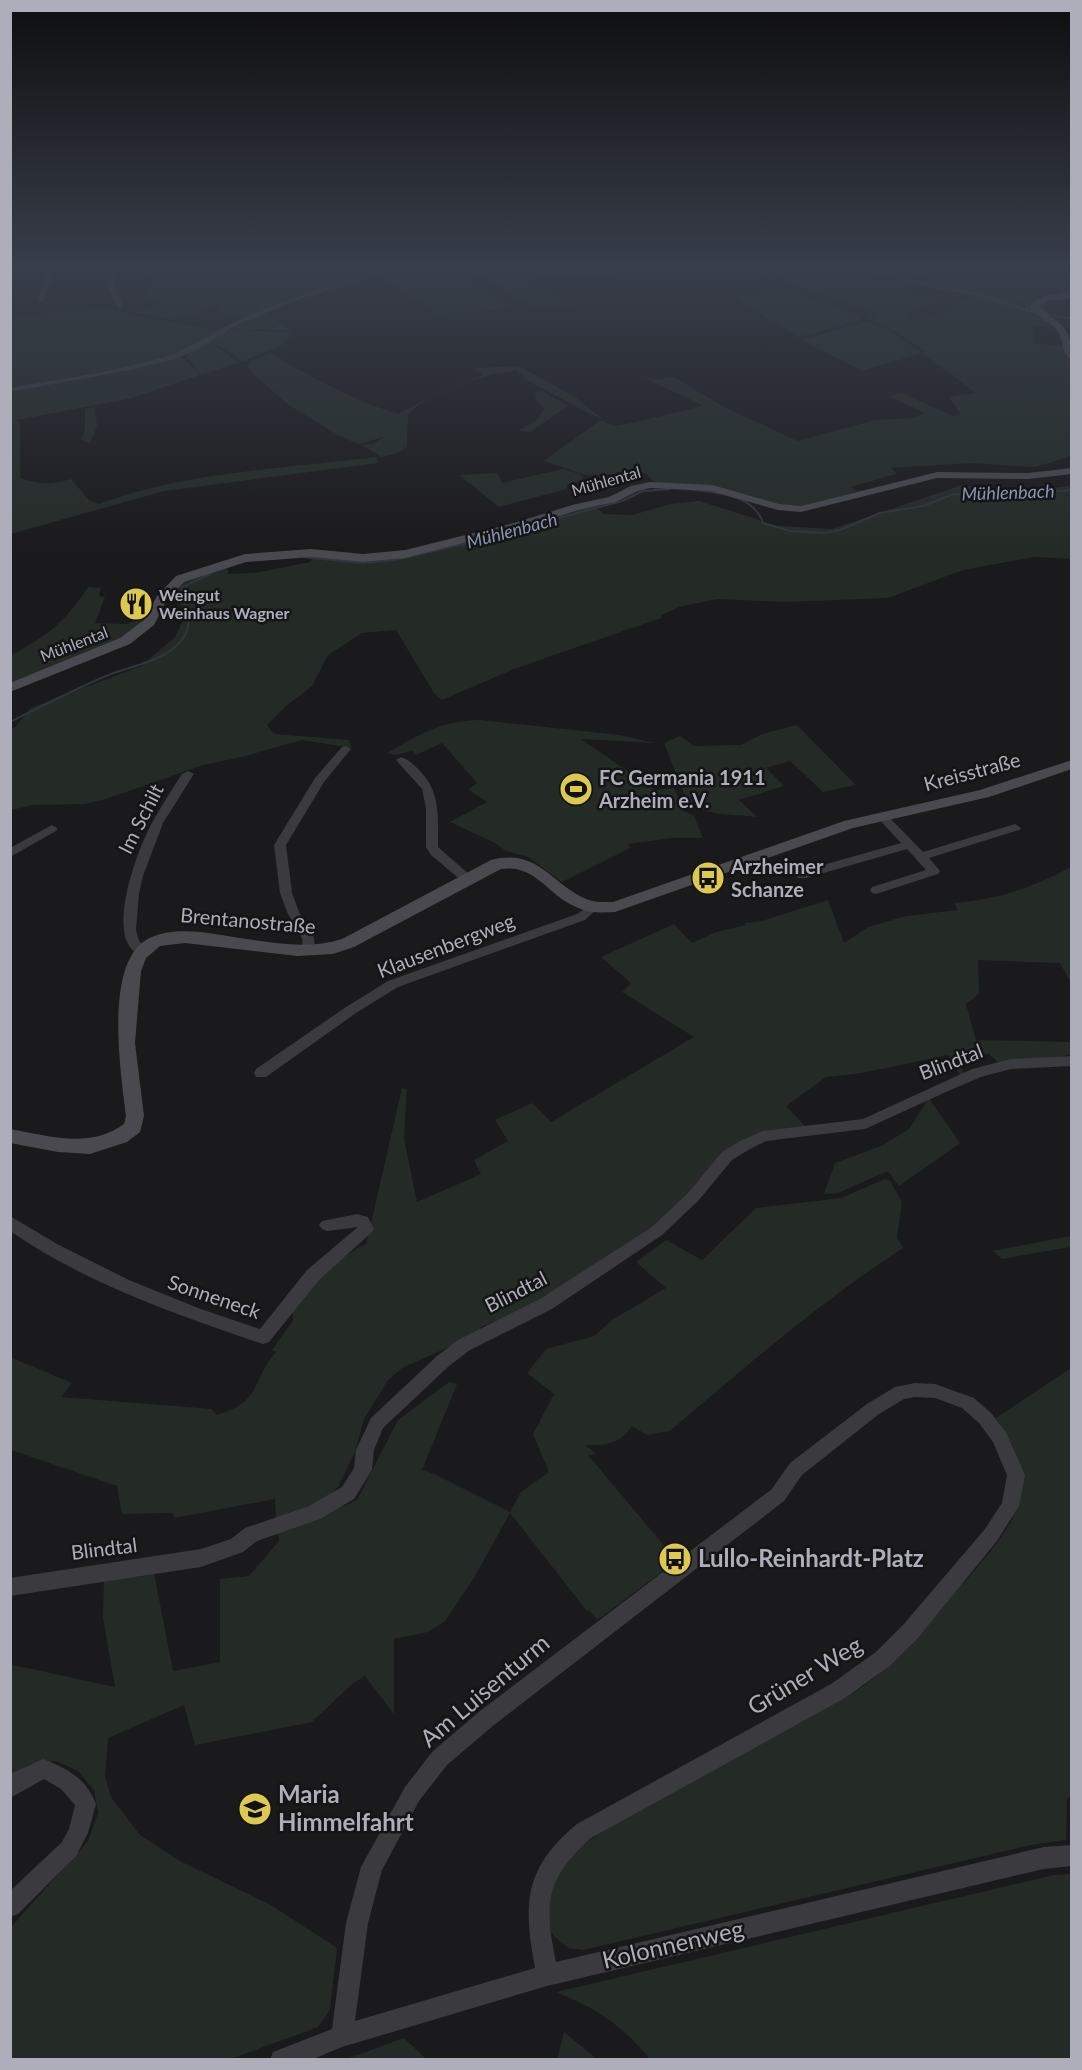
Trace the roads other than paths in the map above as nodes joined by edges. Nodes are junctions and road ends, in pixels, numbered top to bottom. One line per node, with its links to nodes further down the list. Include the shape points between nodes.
1 (154, 362): 2 (street)
2 (10, 390)
3 (1071, 471): 4 (street, Mühlental, via 1028,476 937,475 801,509 778,507 711,488 650,485 612,500 405,554 356,558 311,553 251,556 184,577 165,594 149,622 131,637)
4 (10, 688)
5 (346, 749): 19 (street, via 319,780 280,845 285,889 309,939)
6 (401, 760): 16 (street, via 420,775 431,794 432,847)
7 (1071, 764): 9 (street, Kreisstraße, via 984,794)
8 (188, 774): 20 (street, Im Schilt, via 162,814 139,863 129,927 132,942)
9 (882, 816): 12 (street); 18 (street, Kreisstraße, via 794,842 615,907)
10 (1015, 828): 14 (street)
11 (52, 829): 13 (street)
12 (908, 845): 14 (street); 15 (street)
13 (10, 853)
14 (920, 856): 17 (street, via 934,871)
15 (802, 875)
16 (467, 879): 18 (street, Brentanostraße, via 498,864 515,861 530,866 572,899); 19 (street, Brentanostraße, via 338,947)
17 (876, 890)
18 (592, 908): 22 (street, Klausenbergweg, via 581,917 393,984)
19 (309, 950): 20 (street, Brentanostraße, via 172,937 158,940)
20 (142, 951): 23 (street, via 134,963 126,1029 133,1127 119,1139 86,1148)
21 (1071, 1061): 27 (street, Blindtal, via 1011,1064 977,1073 865,1124 763,1136 728,1156 657,1231 546,1304 464,1345 443,1361 376,1423 365,1450 363,1470 348,1492 314,1513 251,1533 237,1546 201,1558)
22 (261, 1074)
23 (10, 1136)
24 (10, 1222): 25 (street, Sonneneck, via 42,1243 139,1292 188,1313 263,1337 313,1275 366,1229 363,1221 357,1220)
25 (327, 1225)
26 (686, 1566): 31 (street, Grüner Weg, via 778,1495 796,1469 901,1392 935,1391 968,1403 1000,1437 1016,1475 1010,1506 991,1535 910,1632 862,1675 570,1841 544,1878 538,1899 537,1927); 32 (street, Am Luisenturm, via 457,1741 412,1794 372,1867 357,1923)
27 (10, 1587)
28 (10, 1788): 30 (street, via 43,1769 68,1778 86,1804 69,1849)
29 (1071, 1855): 31 (street, Kolonnenweg, via 1044,1858)
30 (10, 1906)
31 (547, 1975): 32 (street, Kolonnenweg)
32 (342, 2036): 33 (street, Kolonnenweg)
33 (281, 2060)

